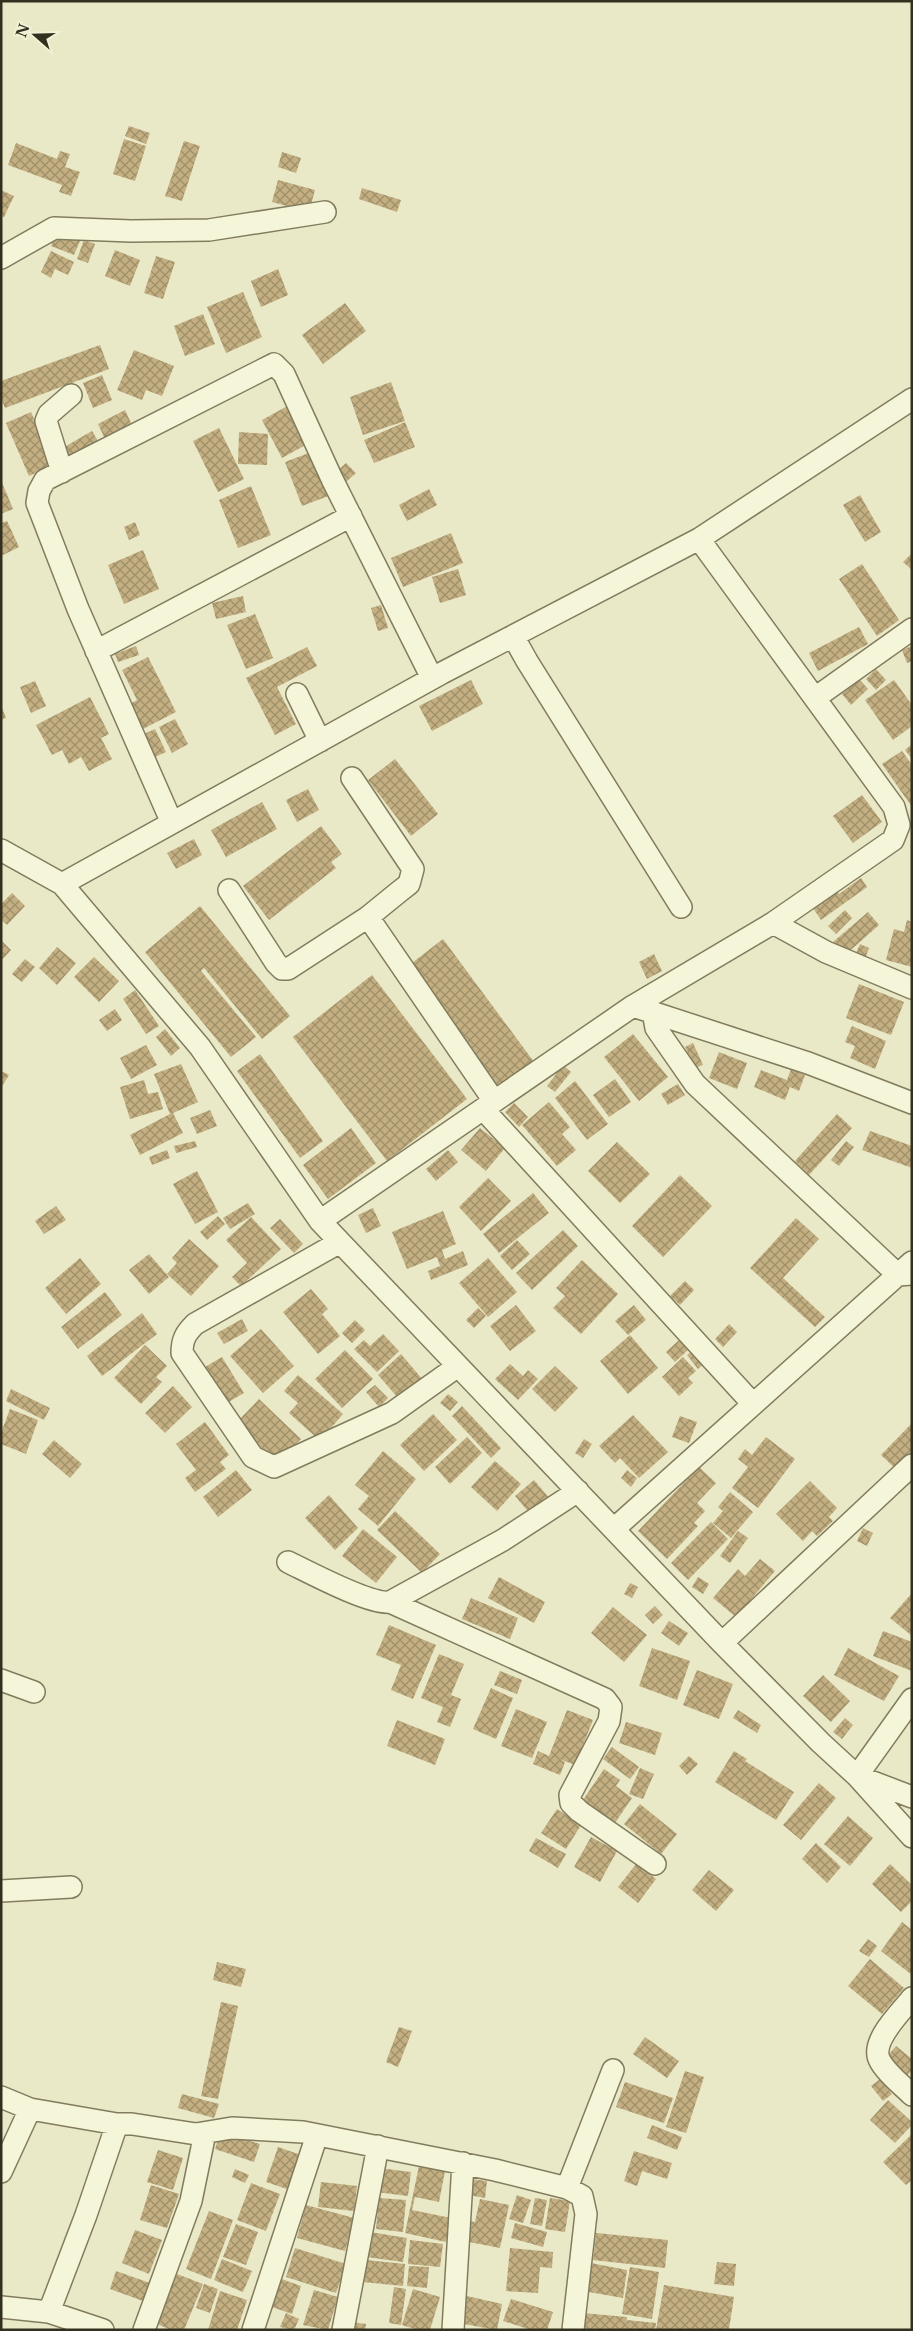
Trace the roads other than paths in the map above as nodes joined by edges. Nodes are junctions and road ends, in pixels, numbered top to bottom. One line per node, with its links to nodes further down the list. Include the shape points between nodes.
1 (325, 212): 2 (street, via 209,230 131,232 54,228)
2 (1, 258)
3 (71, 395): 5 (street, via 49,414 46,421)
4 (912, 399): 7 (street)
5 (62, 472): 6 (street, via 274,364 284,374); 10 (street, via 45,480 37,503)
6 (351, 516): 10 (street); 11 (street)
7 (698, 539): 9 (street); 13 (street)
8 (912, 629): 13 (street)
9 (514, 636): 11 (street); 21 (street)
10 (96, 651): 16 (street)
11 (432, 678): 14 (street)
12 (297, 694): 14 (street)
13 (815, 698): 17 (street)
14 (320, 741): 16 (street)
15 (352, 778): 22 (street, via 412,869 409,884)
16 (172, 823): 19 (street)
17 (905, 825): 23 (street, via 893,840)
18 (1, 850): 19 (street)
19 (62, 884): 28 (street, via 200,1047)
20 (229, 890): 22 (street, via 282,969 294,966)
21 (681, 907)
22 (368, 917): 27 (street)
23 (773, 923): 24 (street, via 826,952); 25 (street)
24 (912, 988)
25 (643, 1009): 26 (street, via 808,1063); 27 (street); 30 (street, via 695,1084)
26 (912, 1103)
27 (488, 1105): 28 (street); 32 (street)
28 (320, 1221): 29 (street)
29 (340, 1242): 31 (street); 31 (street, via 195,1324 184,1338 182,1353 253,1457 274,1467 392,1413)
30 (907, 1270): 32 (street)
31 (458, 1366): 34 (street)
32 (753, 1404): 35 (street)
33 (912, 1464): 38 (street)
34 (578, 1491): 35 (street); 37 (street, via 503,1540)
35 (615, 1528): 38 (street)
36 (288, 1562): 37 (street, via 363,1596)
37 (390, 1602): 45 (street, via 605,1699 611,1707 609,1721 570,1795 572,1803 579,1812)
38 (722, 1643): 42 (street)
39 (1, 1680): 40 (street)
40 (34, 1692)
41 (912, 1699): 42 (street)
42 (857, 1776): 43 (street); 44 (street)
43 (912, 1797)
44 (912, 1837)
45 (655, 1864)
46 (71, 1887): 47 (street)
47 (1, 1891)
48 (912, 1998): 50 (street, via 884,2033 877,2051 879,2060)
49 (613, 2070): 59 (street)
50 (912, 2095)
51 (1, 2097): 52 (street)
52 (30, 2109): 53 (street); 58 (street)
53 (117, 2124): 54 (street); 61 (street)
54 (205, 2133): 55 (street, via 232,2128); 63 (street, via 191,2202)
55 (317, 2135): 56 (street); 64 (street)
56 (378, 2146): 57 (street); 65 (street)
57 (462, 2163): 59 (street); 66 (street)
58 (1, 2172)
59 (567, 2188): 67 (street, via 582,2196 586,2214)
60 (1, 2307): 61 (street)
61 (49, 2312): 62 (street)
62 (103, 2330)
63 (144, 2330)
64 (253, 2330)
65 (343, 2330)
66 (454, 2330)
67 (573, 2330)

